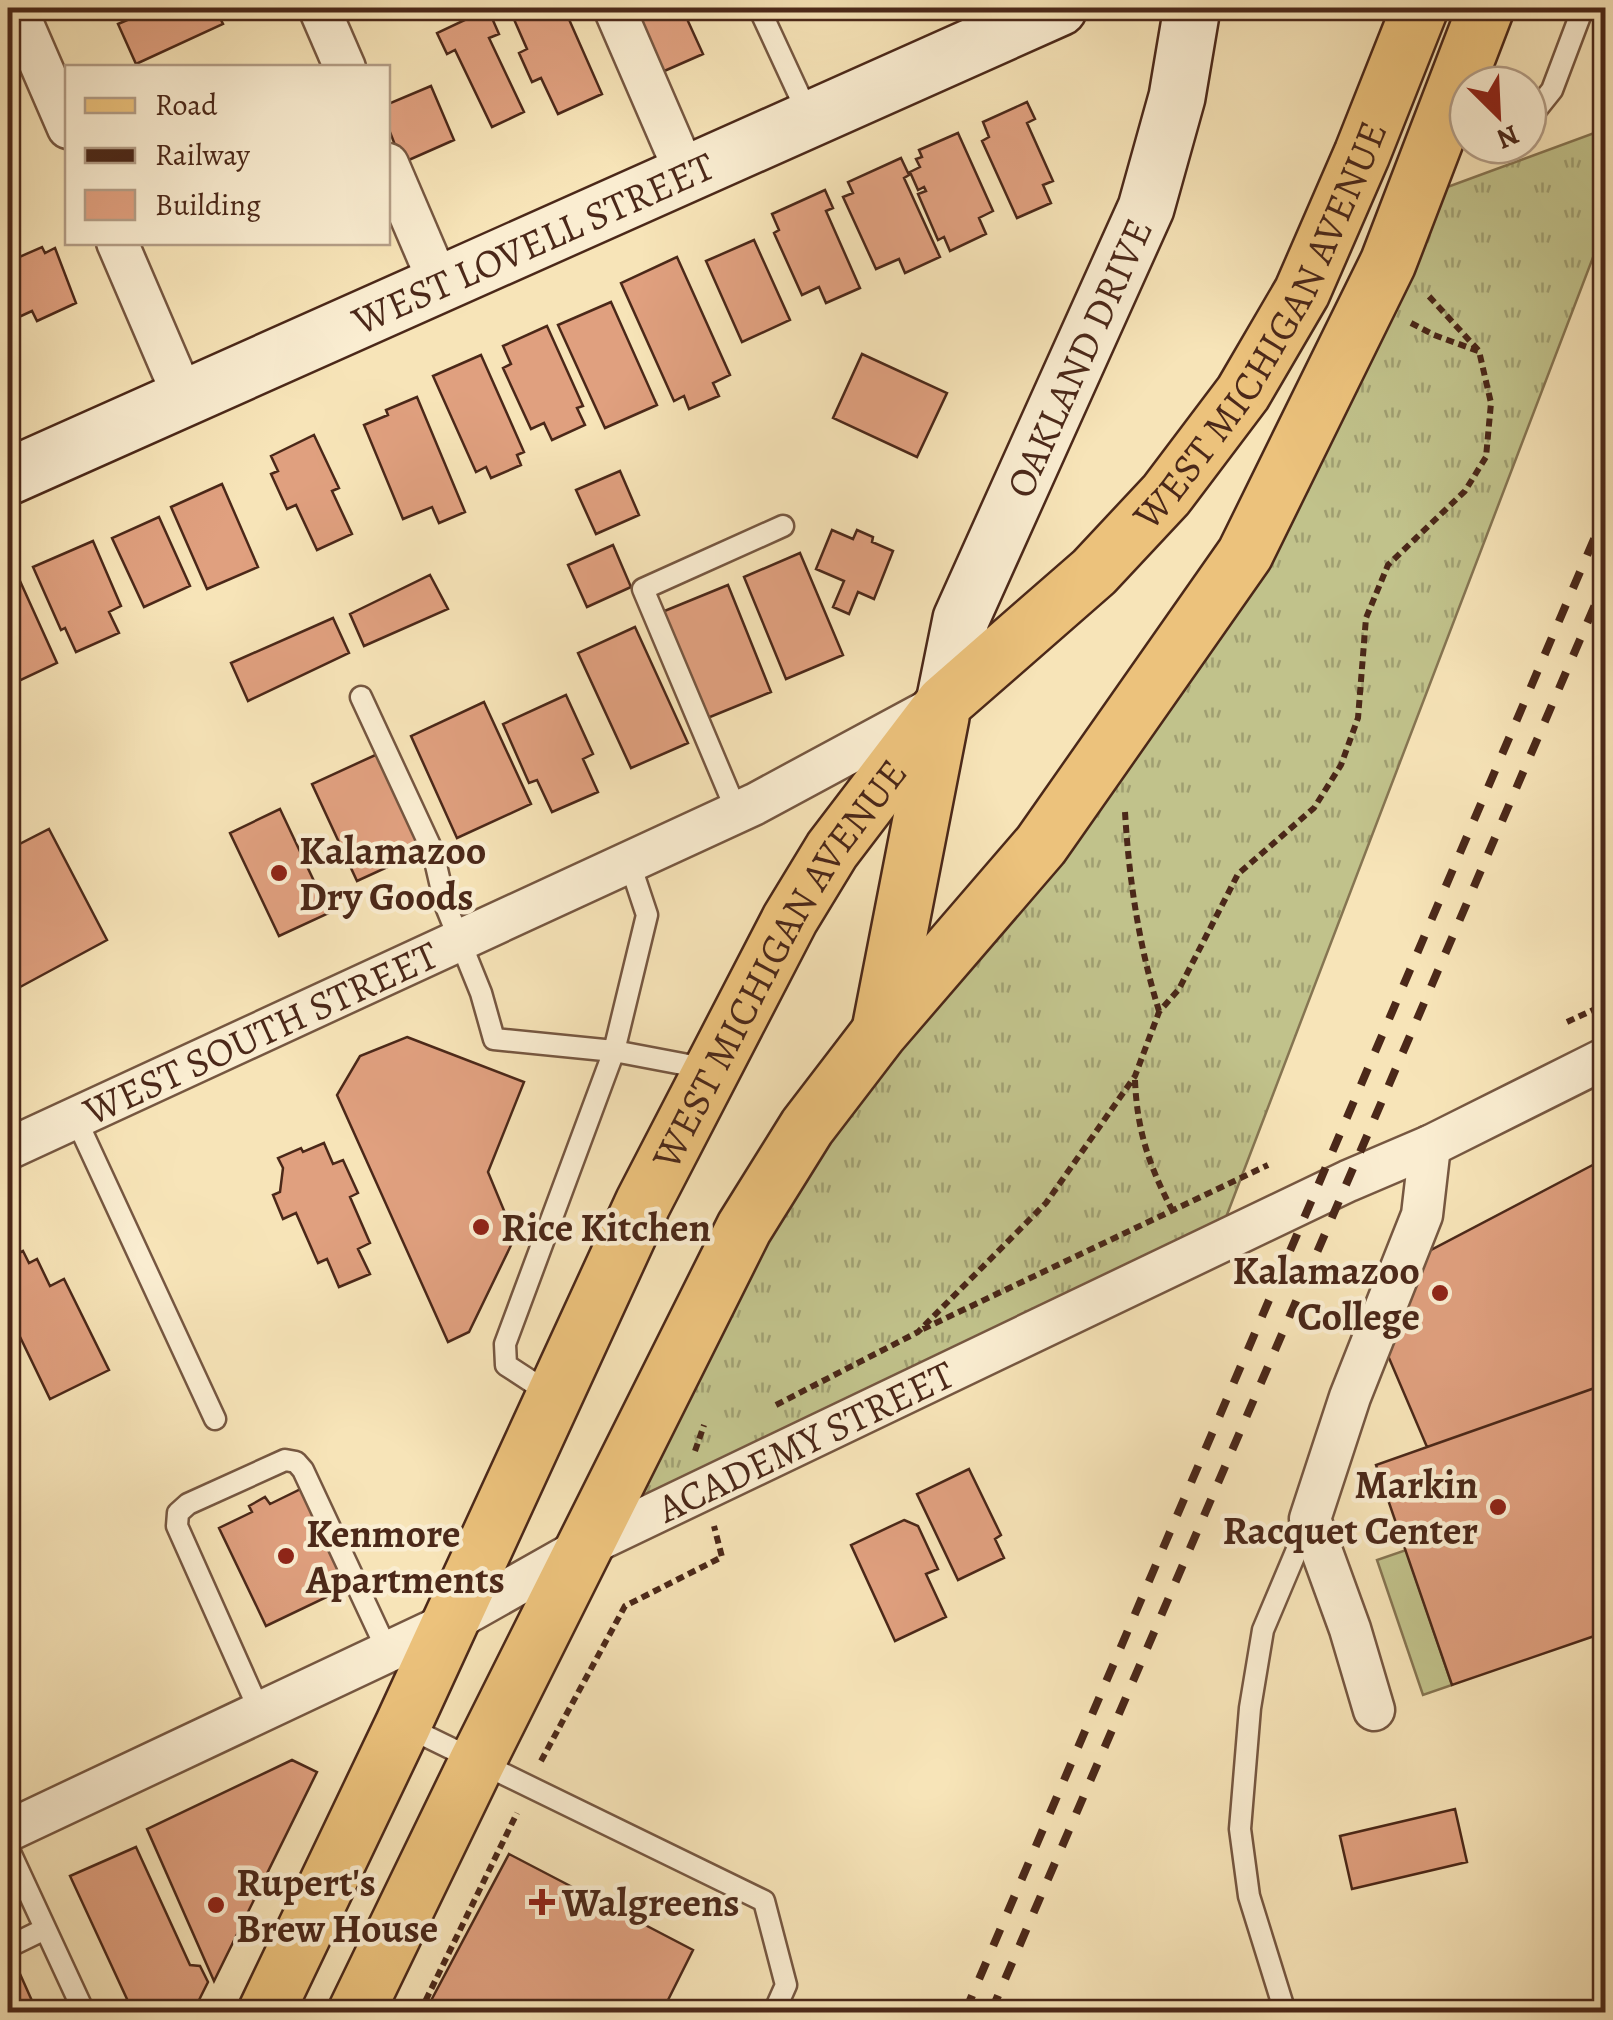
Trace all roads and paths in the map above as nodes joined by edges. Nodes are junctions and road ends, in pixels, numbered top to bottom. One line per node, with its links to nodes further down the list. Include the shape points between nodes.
1 (16, 8): 13 (street)
2 (318, 8): 10 (street)
3 (614, 8): 15 (street)
4 (759, 8): 12 (lane)
5 (1058, 8): 12 (street, WEST LOVELL STREET)
6 (1192, 8): 25 (street, OAKLAND DRIVE, via 1178,97 1146,208 961,619)
7 (1420, 8): 25 (main road, WEST MICHIGAN AVENUE, via 1302,292 1242,393 1166,495 1094,572)
8 (1486, 8): 33 (main road, WEST MICHIGAN AVENUE, via 1448,127 1388,263 1245,554 1041,845)
9 (1583, 8): 11 (lane)
10 (344, 65)
11 (1548, 95)
12 (810, 118): 15 (street, WEST LOVELL STREET)
13 (65, 121)
14 (390, 169): 17 (street)
15 (685, 172): 17 (street, WEST LOVELL STREET)
16 (118, 245): 21 (street)
17 (439, 282): 21 (street, WEST LOVELL STREET)
18 (1416, 282): 20 (path)
19 (1398, 316): 20 (path)
20 (1479, 351): 31 (path, via 1491,403 1486,458 1465,491 1388,565 1366,618 1358,718 1341,765 1314,808 1238,874 1179,989)
21 (184, 398): 22 (street, WEST LOVELL STREET)
22 (8, 477)
23 (783, 526): 27 (lane, via 643,588)
24 (361, 698): 29 (lane, via 433,852)
25 (944, 703): 27 (street, WEST SOUTH STREET); 33 (main road); 36 (main road, WEST MICHIGAN AVENUE, via 832,850)
26 (1124, 804): 31 (path, via 1129,876)
27 (737, 812): 28 (street, WEST SOUTH STREET)
28 (629, 862): 29 (street, WEST SOUTH STREET); 34 (lane, via 647,915)
29 (461, 941): 34 (lane, via 494,1039); 38 (street, WEST SOUTH STREET)
30 (1606, 1004): 32 (path)
31 (1159, 1012): 37 (path)
32 (1568, 1022)
33 (879, 1033): 52 (main road, WEST MICHIGAN AVENUE, via 807,1127 744,1228)
34 (614, 1051): 36 (lane); 45 (lane, via 505,1344 506,1365)
35 (1606, 1058): 39 (street, ACADEMY STREET)
36 (711, 1070): 45 (main road, WEST MICHIGAN AVENUE)
37 (1135, 1076): 42 (path, via 1148,1163); 44 (path, via 1046,1202)
38 (74, 1118): 40 (street, WEST SOUTH STREET); 47 (lane)
39 (1430, 1146): 43 (street, ACADEMY STREET); 50 (street, via 1422,1214)
40 (8, 1148)
41 (1268, 1165): 42 (path)
42 (1172, 1210): 43 (path); 44 (path)
43 (1196, 1255): 52 (street, ACADEMY STREET)
44 (918, 1332): 46 (path)
45 (554, 1396): 53 (main road, WEST MICHIGAN AVENUE)
46 (763, 1412)
47 (216, 1418)
48 (712, 1438): 49 (path)
49 (694, 1447)
50 (1310, 1519): 55 (street); 70 (lane, via 1263,1630 1240,1830 1250,1896)
51 (716, 1530): 58 (path, via 722,1557 624,1606)
52 (584, 1547): 53 (street, ACADEMY STREET); 59 (main road, WEST MICHIGAN AVENUE)
53 (451, 1622): 54 (street, ACADEMY STREET); 57 (main road, WEST MICHIGAN AVENUE)
54 (388, 1652): 56 (street, ACADEMY STREET); 56 (lane, via 296,1462 285,1460 188,1504 177,1526)
55 (1374, 1710)
56 (260, 1712): 61 (street, ACADEMY STREET)
57 (403, 1725): 59 (lane); 66 (main road, WEST MICHIGAN AVENUE)
58 (543, 1758)
59 (477, 1762): 67 (main road, WEST MICHIGAN AVENUE); 69 (lane, via 764,1901 786,1986)
60 (511, 1828): 68 (path)
61 (8, 1831)
62 (8, 1848): 63 (lane)
63 (45, 1929): 64 (lane); 65 (lane)
64 (8, 1948)
65 (84, 2012)
66 (266, 2012)
67 (356, 2012)
68 (420, 2012)
69 (774, 2012)
70 (1286, 2012)

